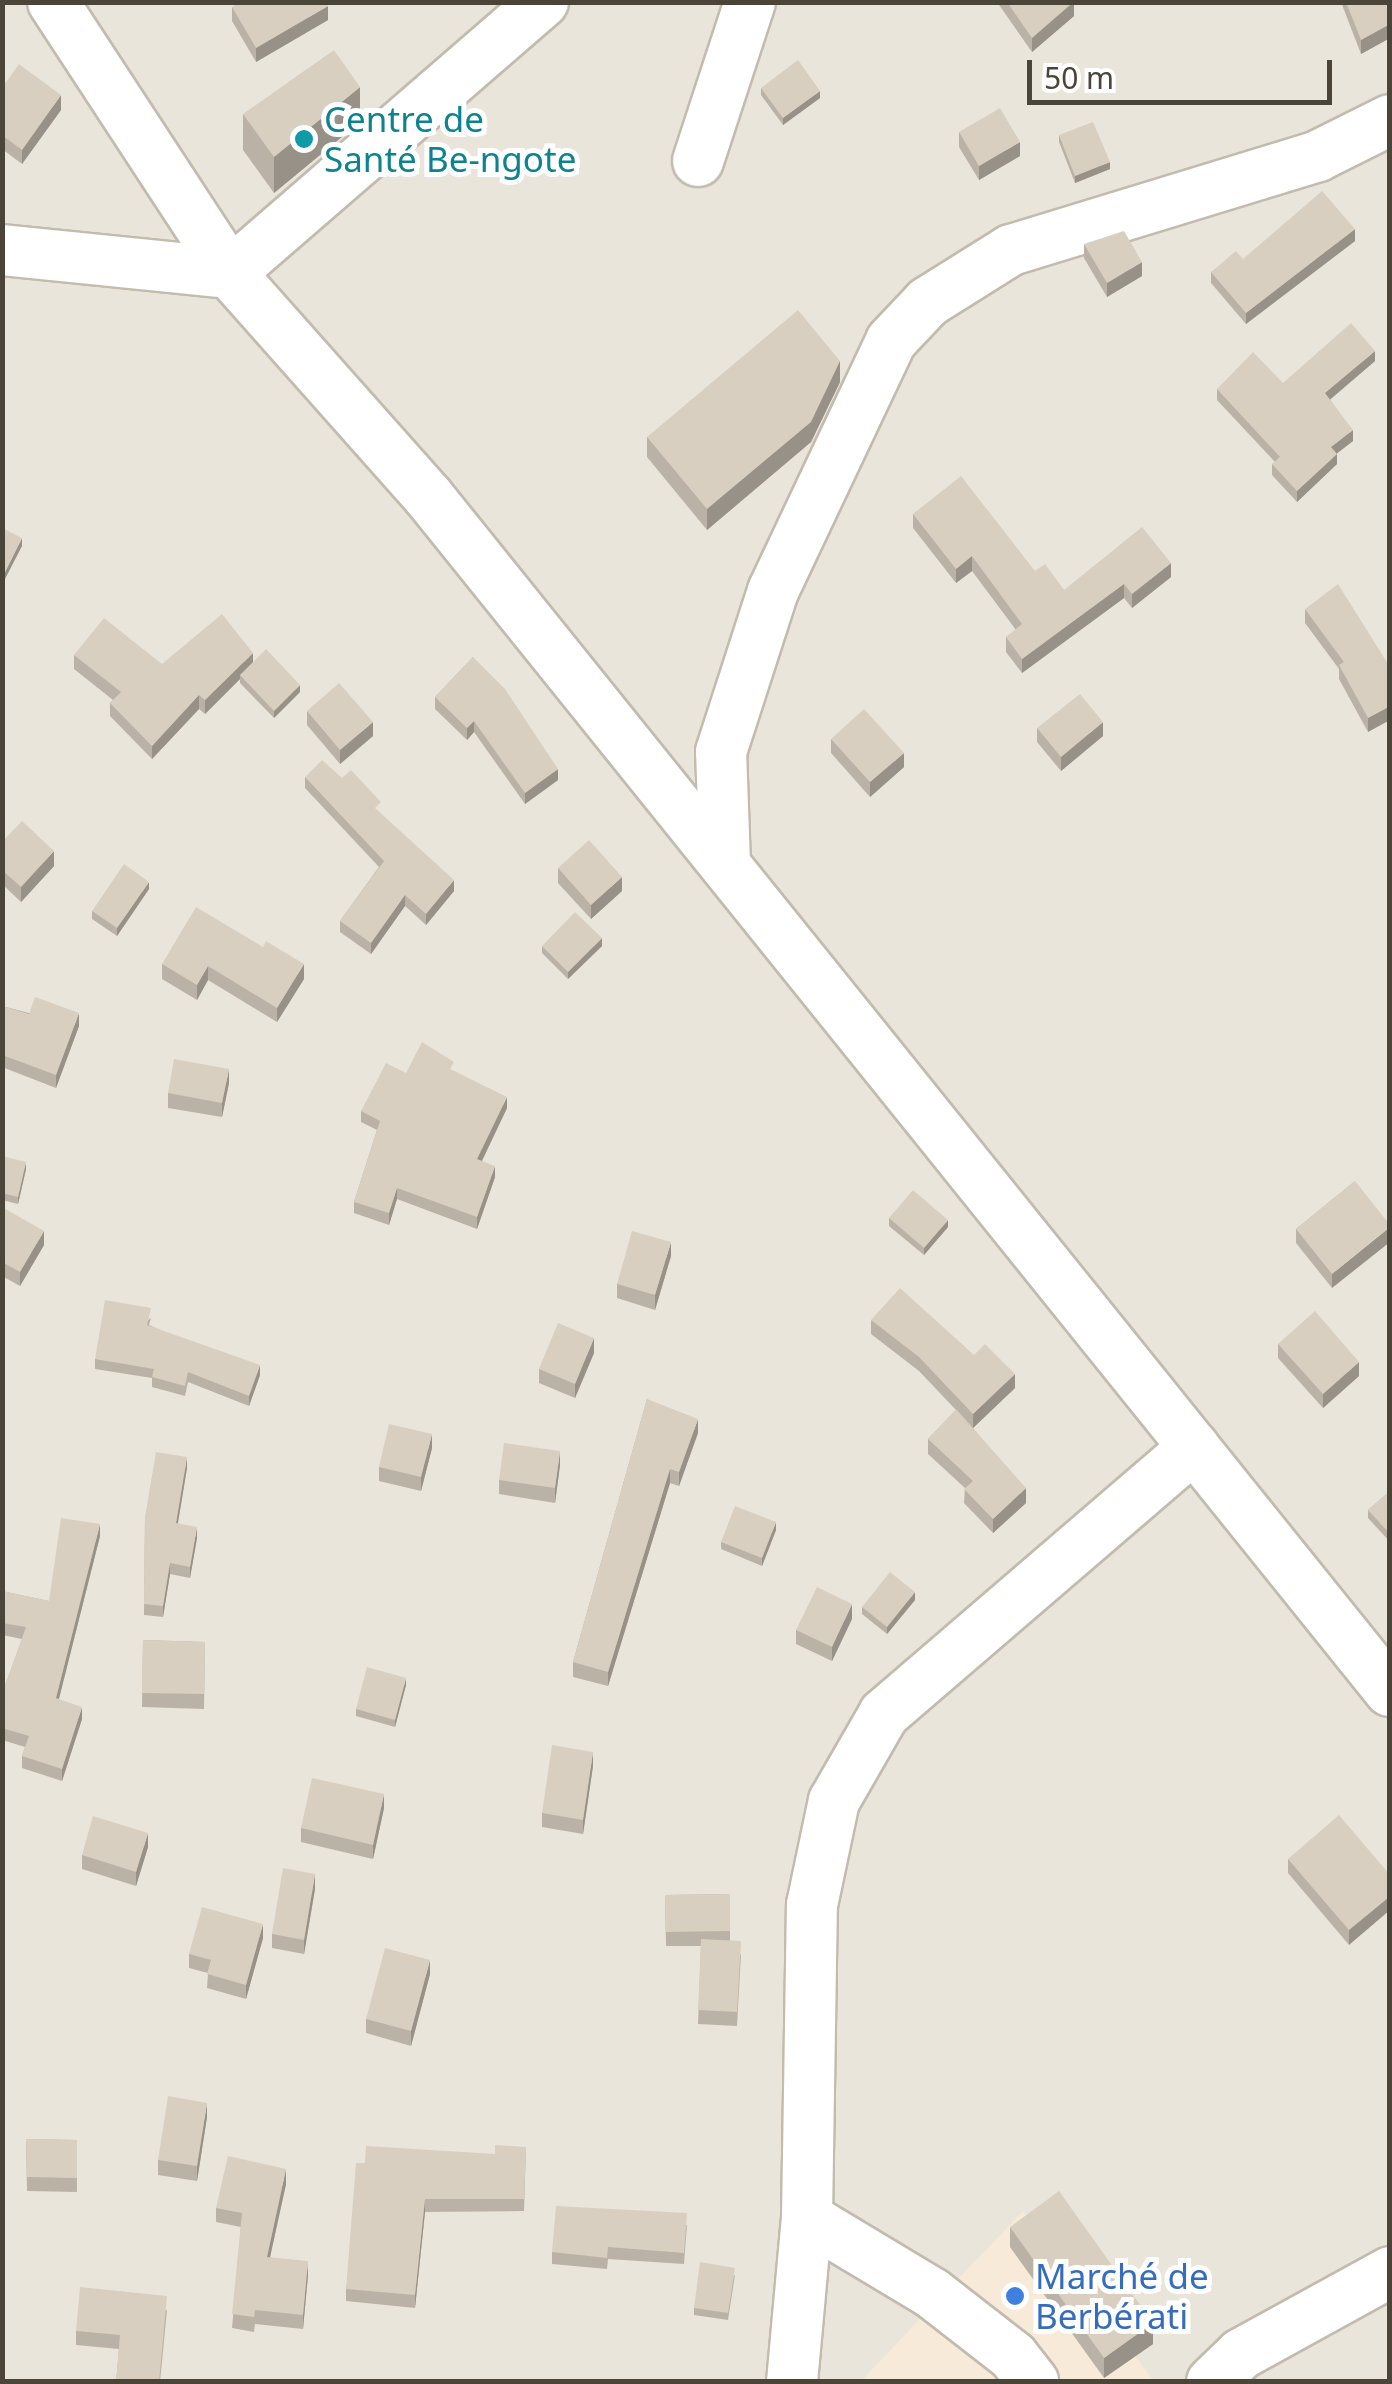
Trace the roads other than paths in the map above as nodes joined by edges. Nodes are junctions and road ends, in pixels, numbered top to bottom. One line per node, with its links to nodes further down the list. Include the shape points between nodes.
1 (53, 2): 7 (street)
2 (543, 2): 7 (street)
3 (750, 2): 5 (street)
4 (1390, 120): 8 (street, via 1300,162 1011,250 928,302 890,340 773,591 721,752)
5 (698, 160)
6 (2, 250): 7 (street)
7 (230, 273): 8 (street, via 428,496)
8 (725, 864): 9 (street)
9 (1194, 1447): 10 (street); 11 (street, via 884,1714 834,1800 812,1905)
10 (1390, 1692)
11 (807, 2218): 13 (street); 14 (street, via 932,2294 1013,2356)
12 (1390, 2272): 15 (street, via 1242,2354)
13 (792, 2382)
14 (1033, 2382)
15 (1212, 2382)

